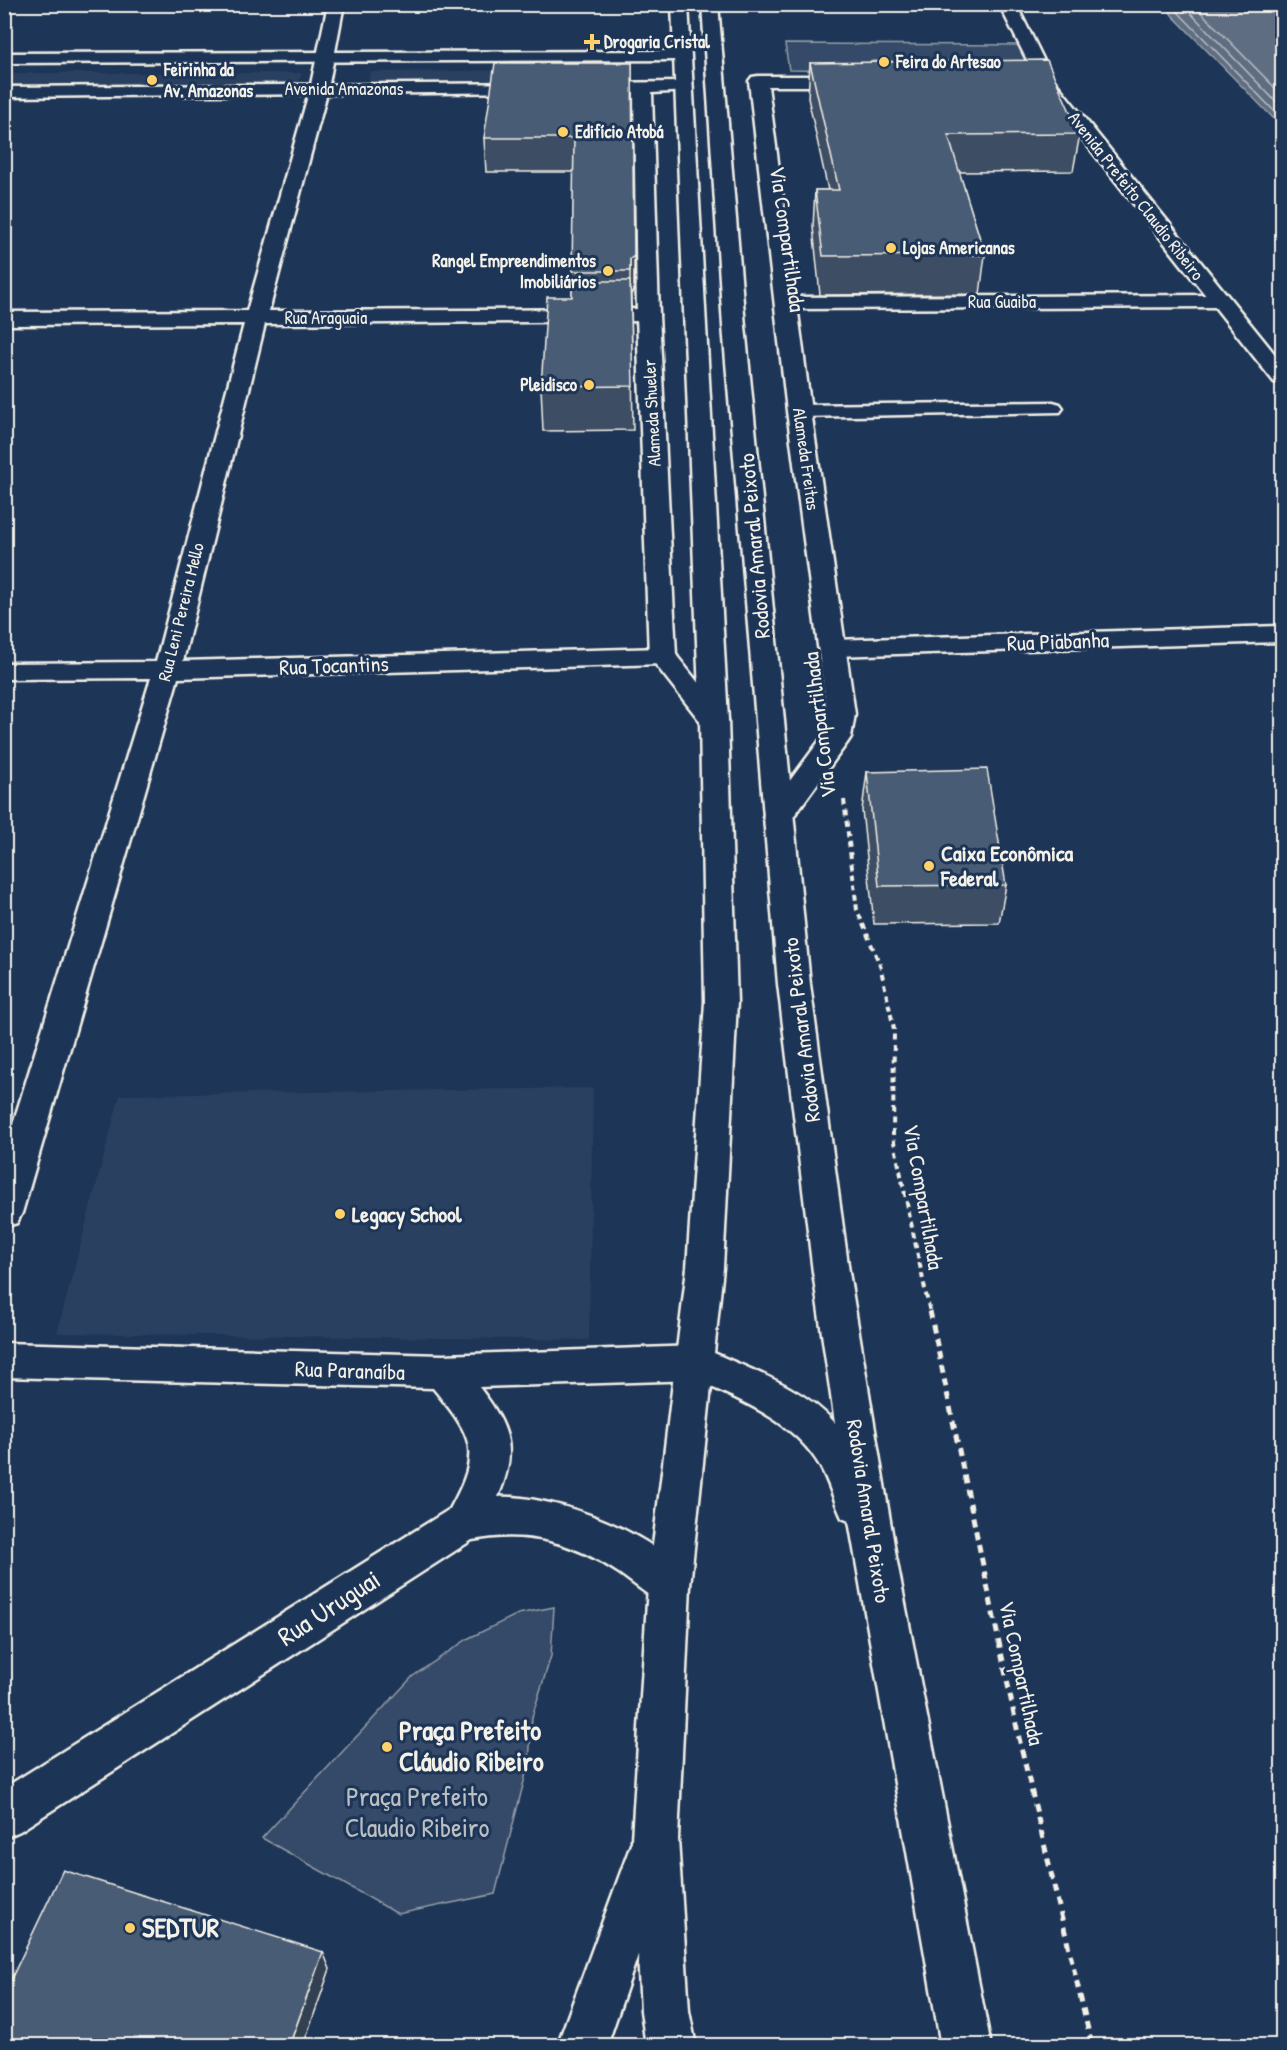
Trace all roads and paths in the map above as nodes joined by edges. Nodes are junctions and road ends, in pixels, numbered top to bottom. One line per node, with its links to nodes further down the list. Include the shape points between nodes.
1 (336, 4): 5 (main road, Rua Leni Pereira Mello)
2 (680, 4): 7 (main road, Rodovia Amaral Peixoto)
3 (710, 4): 31 (main road, Rodovia Amaral Peixoto)
4 (1007, 4): 9 (main road, Avenida Prefeito Claudio Ribeiro)
5 (325, 56): 6 (main road, Avenida Amazonas); 7 (main road, Avenida Amazonas); 14 (main road, Rua Leni Pereira Mello)
6 (4, 58)
7 (682, 71): 11 (main road); 29 (main road, Rodovia Amaral Peixoto)
8 (1021, 80): 9 (main road)
9 (1045, 80): 16 (main road, Avenida Prefeito Claudio Ribeiro)
10 (866, 81): 17 (main road, Alameda Freitas, via 758,81)
11 (644, 87): 13 (main road); 18 (main road, Alameda Shueler)
12 (551, 88): 14 (main road, Avenida Amazonas)
13 (574, 88)
14 (319, 89): 15 (main road, Avenida Amazonas); 19 (main road, Rua Leni Pereira Mello)
15 (4, 92)
16 (1219, 301): 17 (main road, Rua Guaiba); 21 (main road, Avenida Prefeito Claudio Ribeiro)
17 (786, 303): 23 (main road, Alameda Freitas)
18 (648, 315): 19 (main road, Rua Araguaia); 26 (main road, Alameda Shueler)
19 (256, 318): 20 (main road, Rua Araguaia); 27 (main road, Rua Leni Pereira Mello)
20 (4, 320)
21 (1282, 377)
22 (1053, 408): 23 (lane)
23 (799, 411): 25 (main road, Alameda Freitas)
24 (1282, 634): 25 (main road, Rua Piabanha)
25 (833, 648): 30 (main road, Alameda Freitas, via 841,714)
26 (663, 656): 27 (main road, Rua Tocantins); 29 (main road)
27 (167, 670): 28 (main road, Rua Tocantins); 32 (main road, Rua Leni Pereira Mello)
28 (4, 671)
29 (714, 720): 34 (main road, Rodovia Amaral Peixoto, via 721,1002)
30 (837, 737): 31 (main road); 44 (path, Via Compartilhada, via 857,910 880,965 894,1029 893,1137 1019,1738)
31 (778, 817): 37 (main road, Rodovia Amaral Peixoto, via 794,984 831,1272)
32 (4, 1213)
33 (4, 1360): 35 (main road, Rua Paranaíba)
34 (696, 1363): 35 (main road, Rua Paranaíba); 37 (main road, via 782,1403 829,1446 852,1493); 38 (main road, Rodovia Amaral Peixoto)
35 (443, 1372): 36 (main road, via 486,1430 491,1454 489,1475)
36 (464, 1522): 38 (main road, Rua Uruguai, via 509,1515 550,1520 580,1529 618,1549); 39 (main road, Rua Uruguai)
37 (875, 1557): 43 (main road, Rodovia Amaral Peixoto)
38 (669, 1587): 40 (main road, Rodovia Amaral Peixoto)
39 (4, 1815)
40 (655, 1839): 41 (main road); 42 (main road, Rodovia Amaral Peixoto, via 665,2011)
41 (582, 2046)
42 (671, 2046)
43 (966, 2046)
44 (1092, 2046)

